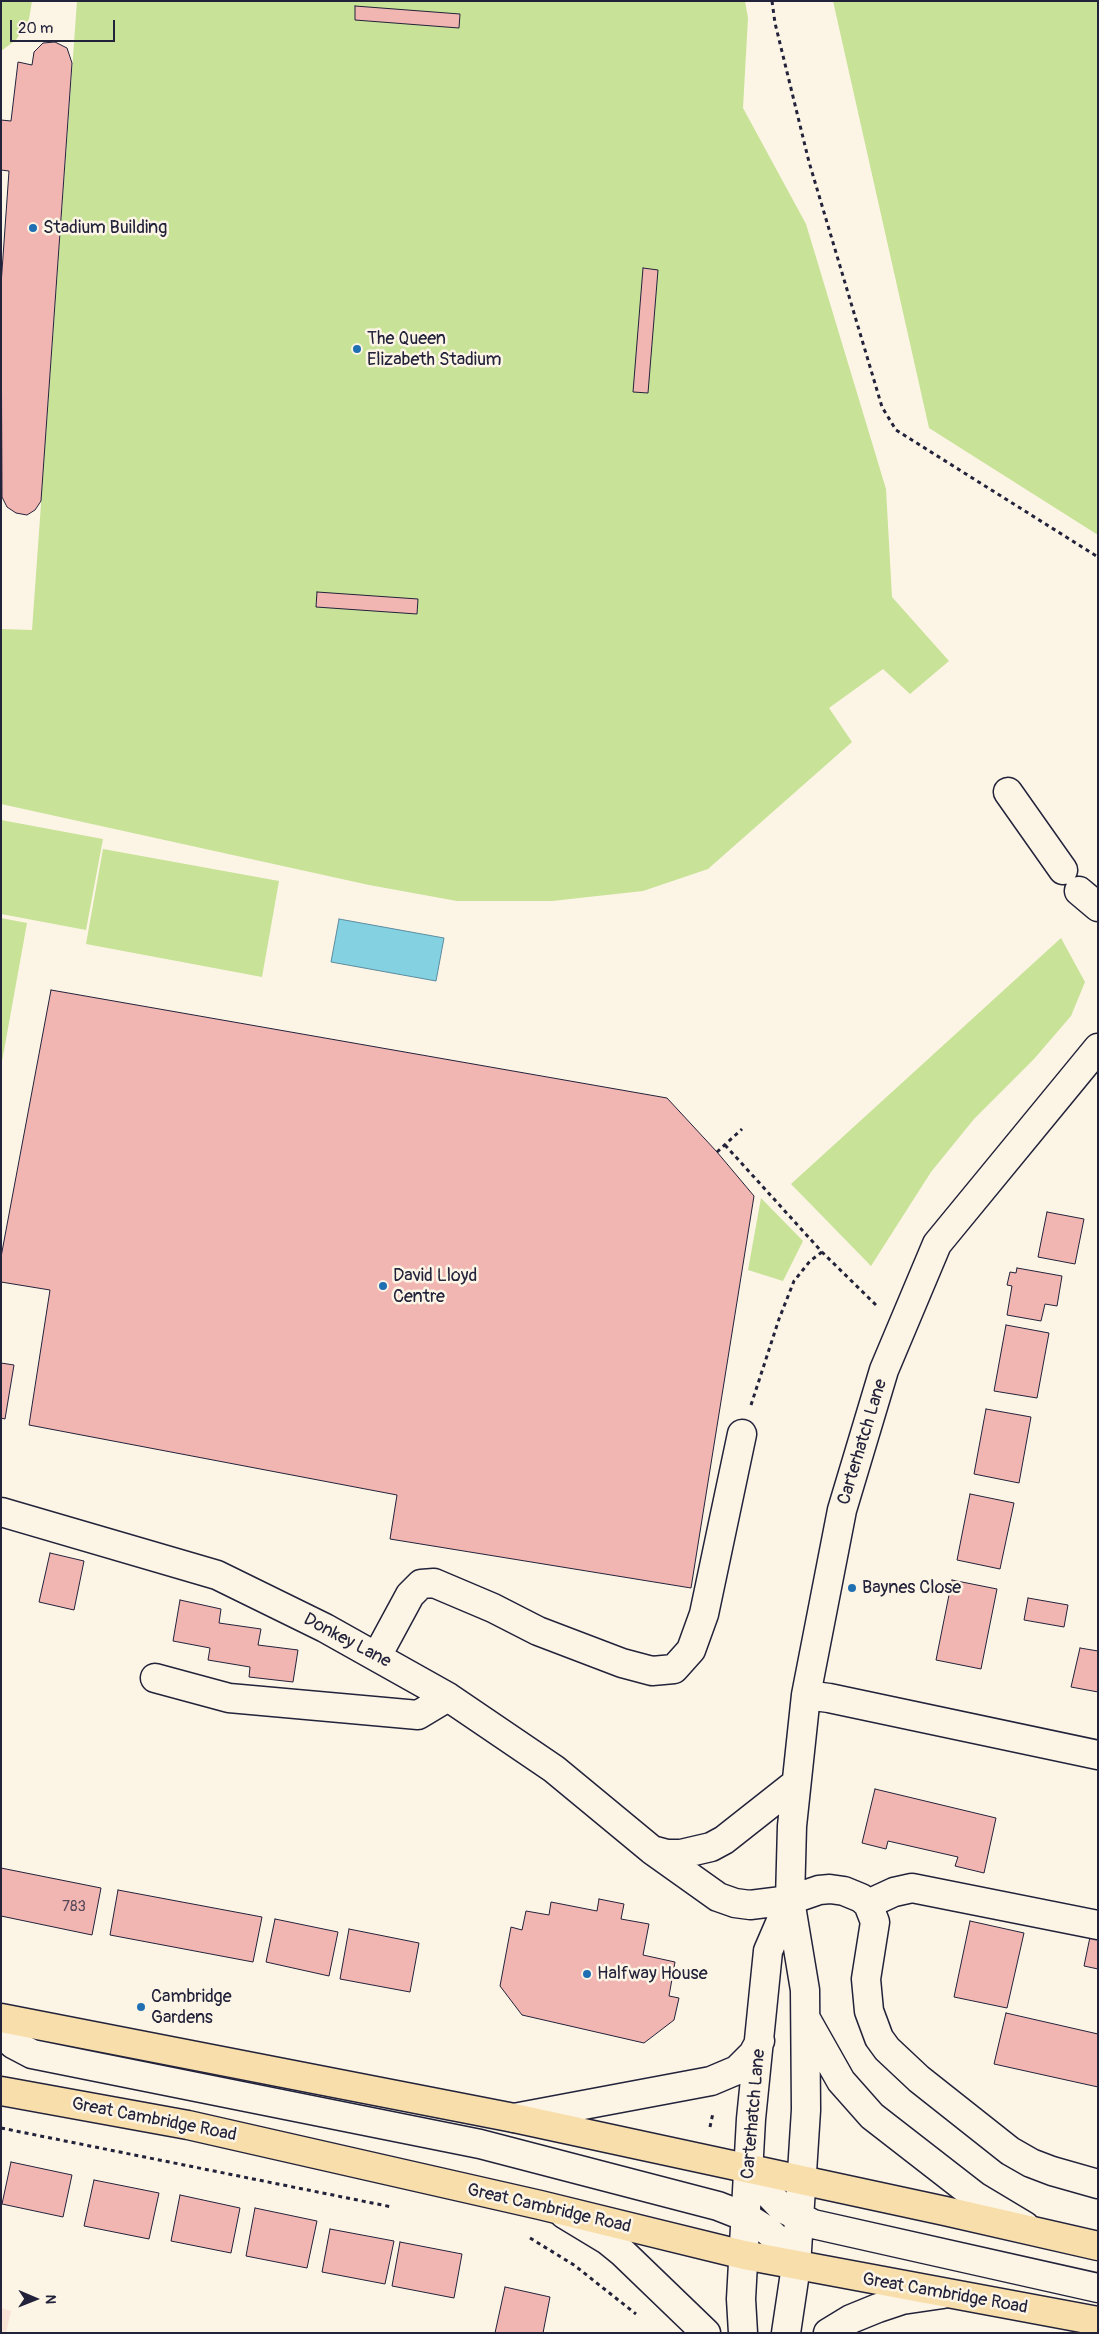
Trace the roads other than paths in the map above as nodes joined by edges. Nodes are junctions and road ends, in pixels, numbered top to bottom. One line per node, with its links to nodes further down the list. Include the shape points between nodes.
1 (1008, 792): 2 (street)
2 (1080, 889)
3 (1098, 1048): 8 (street, Carterhatch Lane, via 937,1244 884,1370 842,1510)
4 (742, 1434): 6 (street, via 704,1614 690,1650 674,1669 652,1671 622,1663 538,1631 434,1583 421,1584 410,1595)
5 (1, 1512): 6 (street, Donkey Lane, via 217,1574)
6 (377, 1656): 9 (street, Donkey Lane)
7 (155, 1678): 9 (street, via 229,1698 418,1715)
8 (806, 1695): 10 (street); 11 (street, Carterhatch Lane)
9 (448, 1697): 12 (street, Donkey Lane, via 554,1769)
10 (1098, 1755)
11 (795, 1784): 12 (street, via 736,1831 710,1847 681,1854); 13 (street, Carterhatch Lane)
12 (652, 1850): 13 (street, Donkey Lane, via 718,1897 750,1905)
13 (790, 1900): 14 (street, via 819,1890 830,1890 852,1894); 17 (street, Carterhatch Lane, via 805,1990); 19 (street, Carterhatch Lane, via 768,1951)
14 (868, 1904): 15 (street, via 912,1888); 24 (street, via 875,1922 866,1979 867,1997 873,2025 887,2049 919,2079 1010,2151 1052,2171)
15 (1098, 1925)
16 (1, 2018): 21 (highway)
17 (805, 2018): 23 (street, Carterhatch Lane); 28 (street, via 841,2081 872,2116 974,2196)
18 (1, 2031): 26 (street, via 13,2044 32,2054 480,2144 718,2206)
19 (760, 2040): 21 (street, via 753,2054 737,2070 711,2081); 22 (street, Carterhatch Lane)
20 (1, 2091): 25 (highway, Great Cambridge Road, via 188,2125)
21 (514, 2118): 22 (highway)
22 (749, 2169): 23 (highway); 26 (street, Carterhatch Lane); 27 (street, via 782,2208)
23 (802, 2180): 27 (street, Carterhatch Lane); 28 (highway)
24 (1098, 2184)
25 (540, 2205): 30 (highway, Great Cambridge Road); 35 (street, via 564,2214 607,2240)
26 (746, 2217): 30 (street, Carterhatch Lane); 31 (street, via 768,2230 784,2246)
27 (800, 2218): 31 (street, Carterhatch Lane); 32 (street, via 828,2229)
28 (1033, 2230): 29 (highway)
29 (1098, 2246)
30 (744, 2255): 31 (highway, Great Cambridge Road); 36 (street, Carterhatch Lane)
31 (796, 2266): 33 (highway, Great Cambridge Road); 37 (street, Carterhatch Lane)
32 (1098, 2288)
33 (952, 2295): 34 (highway, Great Cambridge Road); 38 (street, via 902,2300 851,2319)
34 (1098, 2321)
35 (706, 2333)
36 (743, 2333)
37 (786, 2333)
38 (828, 2333)

